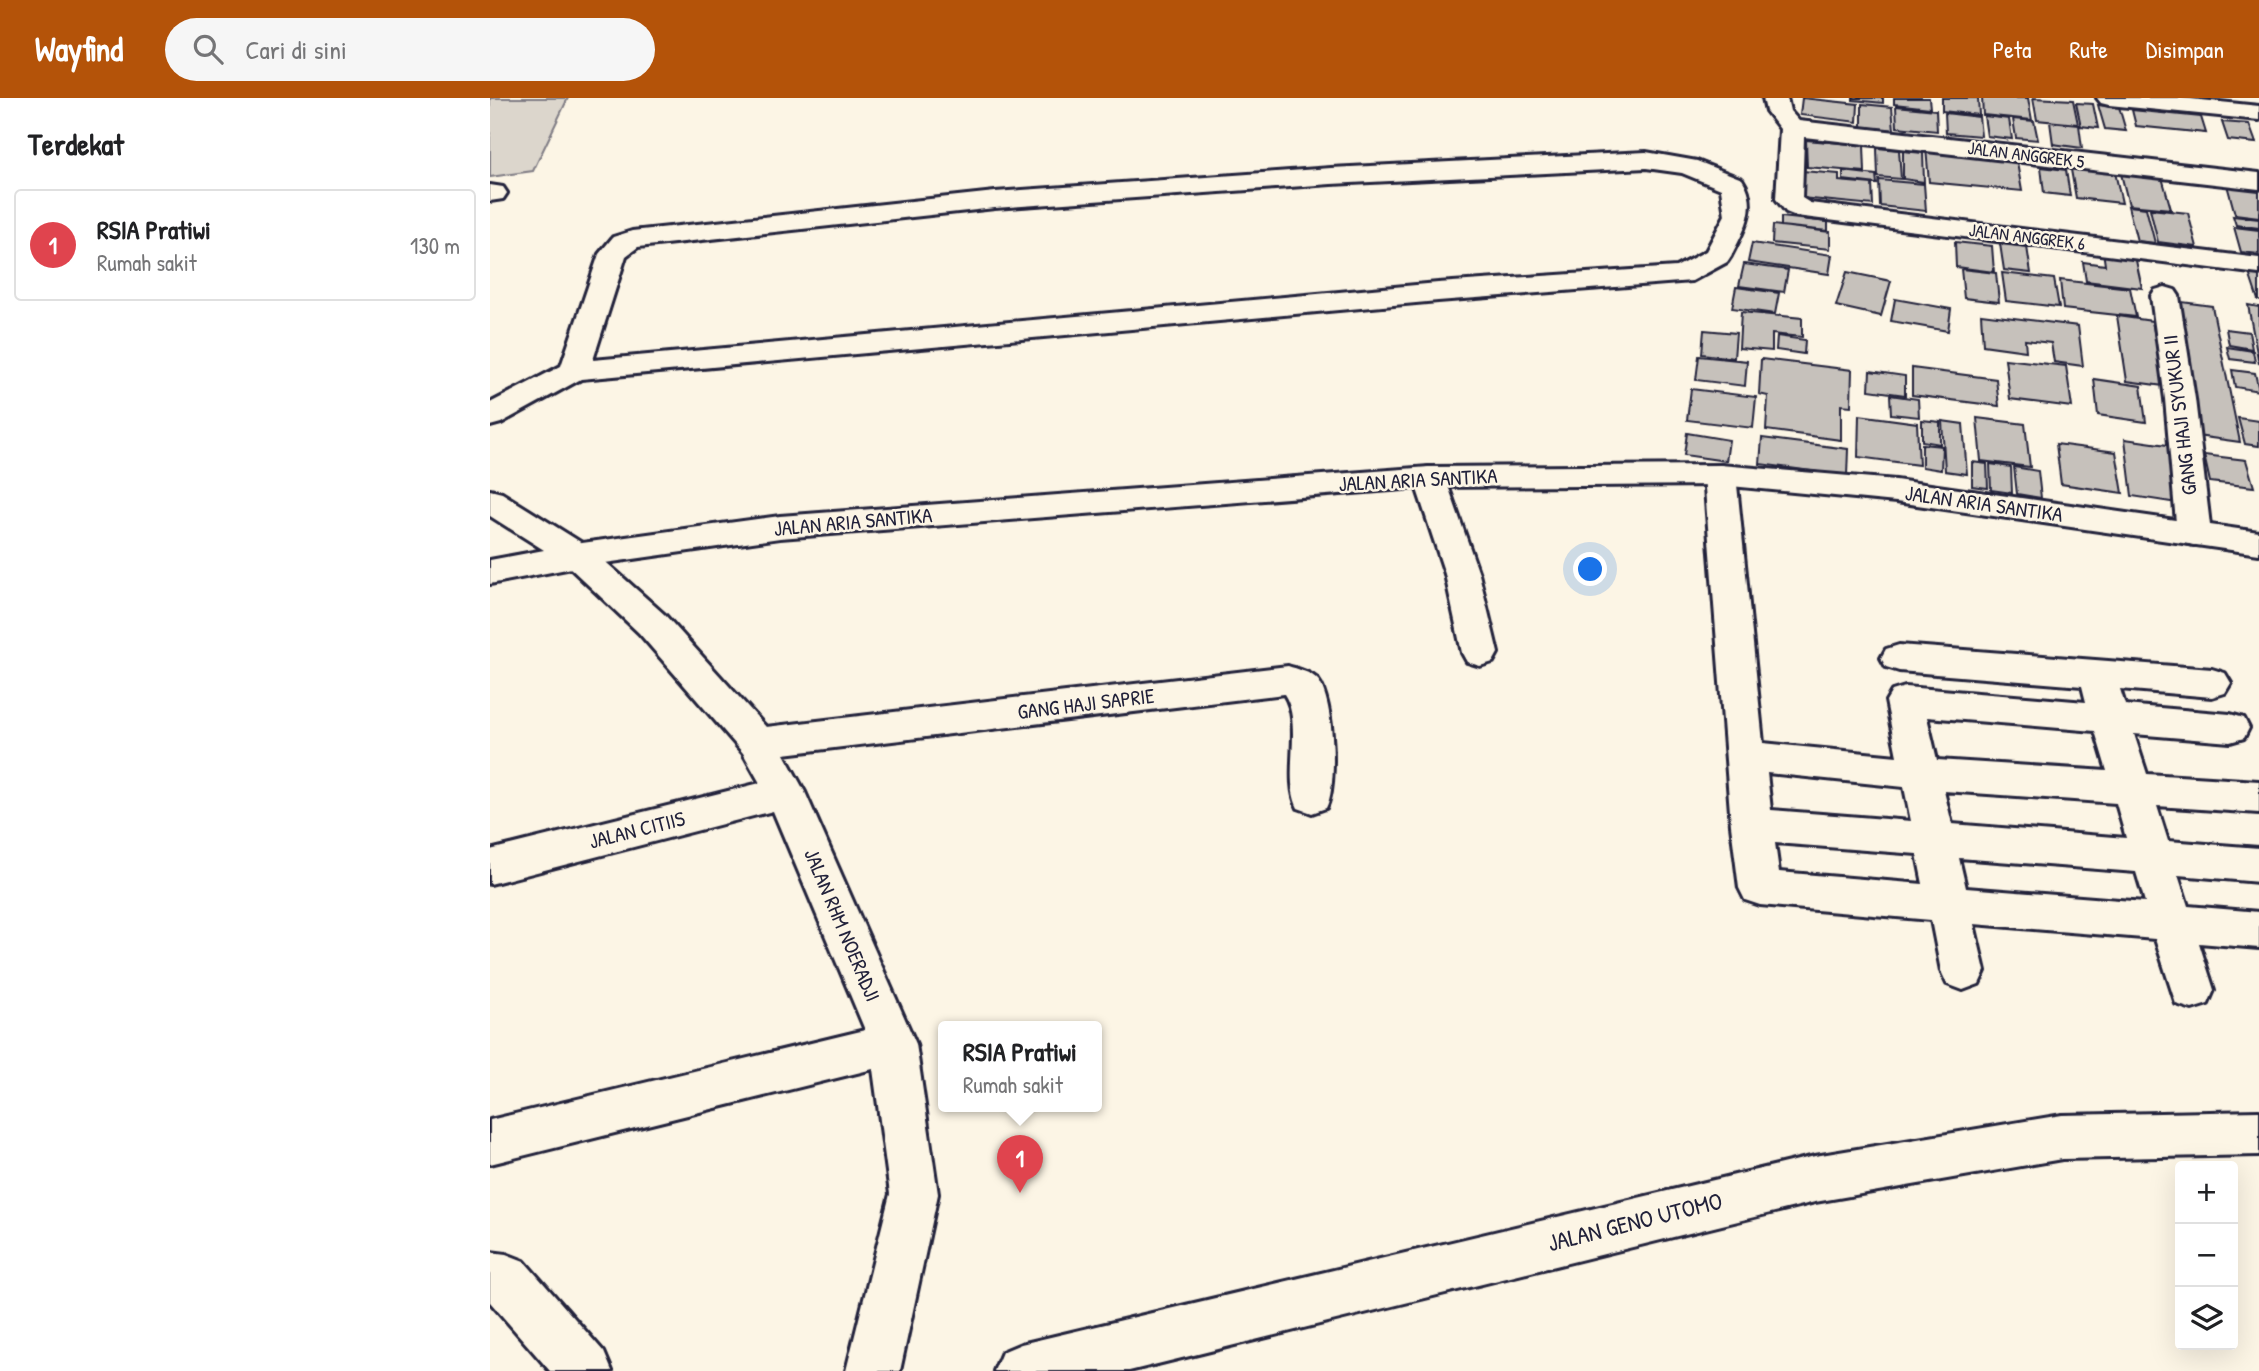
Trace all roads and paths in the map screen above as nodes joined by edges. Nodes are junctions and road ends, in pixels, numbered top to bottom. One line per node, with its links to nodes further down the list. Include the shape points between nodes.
1 (1775, 98): 4 (street, via 1781,117)
2 (2109, 98): 3 (street)
3 (2259, 113)
4 (1792, 128): 5 (street, JALAN ANGGREK 5); 6 (street, JALAN ANGGREK 6, via 1789,199 1805,210)
5 (2259, 181)
6 (2259, 266)
7 (2165, 296): 13 (street, GANG HAJI SYUKUR II)
8 (574, 371): 8 (street, via 1438,292 1682,275 1717,256 1738,215 1733,185 1688,166 1646,160 995,200 632,239 613,254); 9 (street)
9 (490, 416)
10 (1720, 475): 11 (street, JALAN ARIA SANTIKA); 13 (street, JALAN ARIA SANTIKA, via 1896,491); 24 (street)
11 (1429, 477): 15 (street, JALAN ARIA SANTIKA, via 779,527); 17 (street, via 1462,574)
12 (490, 501): 15 (street, JALAN RHM NOERADJI)
13 (2194, 534): 14 (street, JALAN ARIA SANTIKA)
14 (2259, 543)
15 (577, 555): 16 (street, JALAN ARIA SANTIKA); 23 (street, JALAN RHM NOERADJI, via 652,624)
16 (490, 572)
17 (1480, 653)
18 (1899, 658): 19 (street)
19 (2098, 674): 20 (street); 21 (street)
20 (2212, 682)
21 (2110, 718): 22 (street); 25 (street, via 1905,701); 26 (street)
22 (2230, 728)
23 (757, 743): 27 (street, JALAN RHM NOERADJI); 28 (street, GANG HAJI SAPRIE, via 1288,680 1303,687 1308,705 1314,751)
24 (1745, 756): 25 (street); 30 (street)
25 (1922, 774): 26 (street); 31 (street)
26 (2132, 789): 29 (street); 32 (street)
27 (785, 792): 34 (street, JALAN CITIIS); 40 (street, JALAN RHM NOERADJI)
28 (1312, 797)
29 (2259, 797)
30 (1751, 825): 31 (street); 35 (street, via 1760,888)
31 (1936, 839): 32 (street); 35 (street)
32 (2152, 857): 33 (street); 36 (street)
33 (2259, 865)
34 (490, 867)
35 (1949, 904): 36 (street); 38 (street)
36 (2172, 923): 37 (street); 39 (street)
37 (2259, 930)
38 (1963, 971)
39 (2192, 990)
40 (893, 1044): 42 (street); 45 (street, JALAN RHM NOERADJI, via 914,1195)
41 (2258, 1135): 46 (street, JALAN GENO UTOMO, via 2062,1137 1815,1178)
42 (490, 1142)
43 (490, 1277): 44 (street, via 506,1279)
44 (585, 1371)
45 (873, 1371)
46 (1021, 1371)

